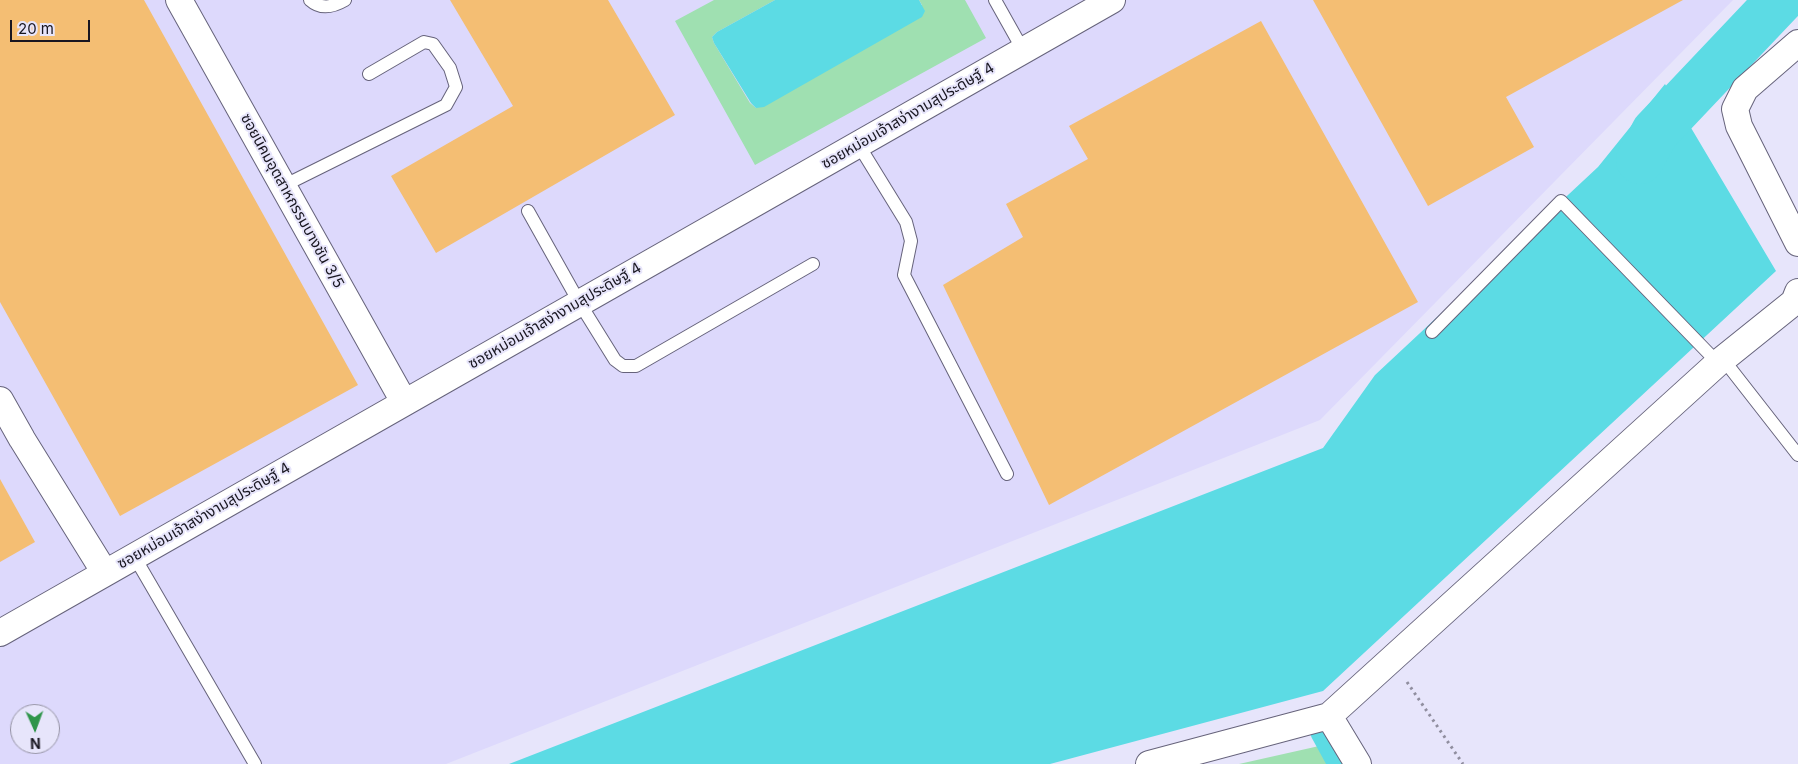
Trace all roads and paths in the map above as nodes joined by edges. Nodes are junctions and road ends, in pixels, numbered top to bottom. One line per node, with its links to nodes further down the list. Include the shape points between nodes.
1 (180, 0): 10 (street, ซอยนิคมอุตสาหกรรมบางชัน 3/5)
2 (310, 0): 3 (lane, via 326,7)
3 (344, 0)
4 (995, 0): 7 (lane)
5 (1112, 0): 7 (street, ซอยหม่อมเจ้าสง่างามสุประดิษฐ์ 4)
6 (1798, 42): 12 (street, via 1745,89 1735,109 1739,126)
7 (1024, 50): 9 (street, ซอยหม่อมเจ้าสง่างามสุประดิษฐ์ 4)
8 (369, 74): 10 (lane, via 424,42 433,44 450,68 456,87 446,105)
9 (858, 144): 15 (street, ซอยหม่อมเจ้าสง่างามสุประดิษฐ์ 4); 21 (lane, via 906,222 911,241 904,276)
10 (283, 186): 19 (street, ซอยนิคมอุตสาหกรรมบางชัน 3/5)
11 (528, 211): 15 (lane)
12 (1798, 243)
13 (813, 264): 15 (lane, via 636,366 623,366 615,360)
14 (1797, 299): 17 (street)
15 (579, 302): 19 (street, ซอยหม่อมเจ้าสง่างามสุประดิษฐ์ 4)
16 (1432, 332): 17 (lane, via 1561,201 1697,342)
17 (1720, 361): 20 (lane); 25 (street)
18 (0, 400): 23 (street)
19 (404, 402): 22 (street, ซอยหม่อมเจ้าสง่างามสุประดิษฐ์ 4)
20 (1798, 455)
21 (1007, 474)
22 (134, 556): 23 (street, ซอยหม่อมเจ้าสง่างามสุประดิษฐ์ 4); 27 (lane)
23 (105, 573): 24 (street, ซอยหม่อมเจ้าสง่างามสุประดิษฐ์ 4)
24 (0, 633)
25 (1391, 658): 26 (street); 30 (path)
26 (1329, 716): 28 (street); 29 (street)
27 (254, 764)
28 (1149, 764)
29 (1358, 764)
30 (1462, 764)

